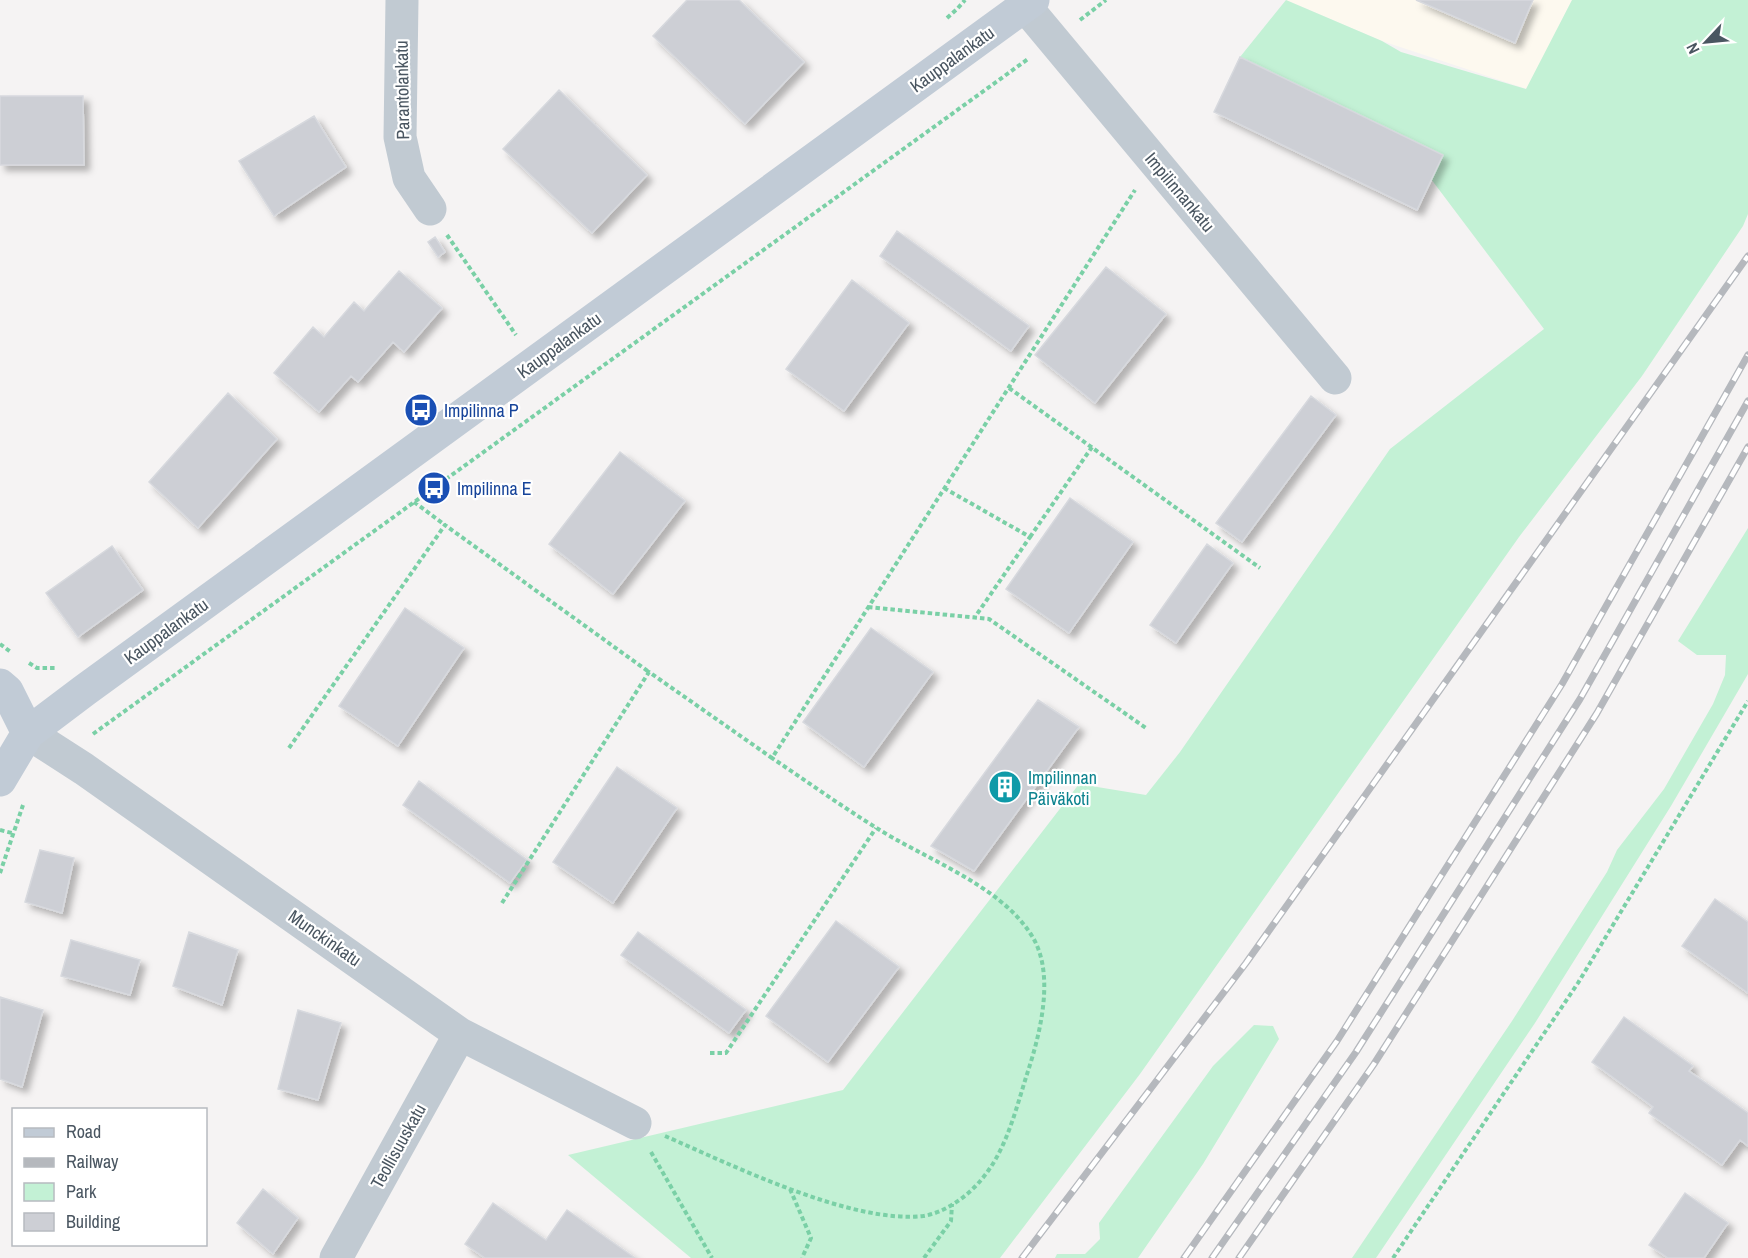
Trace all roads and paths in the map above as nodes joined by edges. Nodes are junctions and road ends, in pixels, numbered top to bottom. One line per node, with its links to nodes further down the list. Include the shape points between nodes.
1 (402, 0): 6 (street, Parantolankatu, via 400,137 409,178)
2 (1106, 0): 4 (path)
3 (1029, 3): 4 (street, Impilinnankatu); 21 (main road, Kauppalankatu)
4 (1053, 41): 5 (street, Impilinnankatu); 12 (path)
5 (1154, 161): 8 (street, Impilinnankatu); 9 (path)
6 (430, 209): 7 (path)
7 (519, 339)
8 (1335, 378)
9 (1008, 388): 10 (path); 11 (path)
10 (1092, 447): 14 (path); 15 (path)
11 (944, 488): 14 (path); 16 (path)
12 (414, 502): 13 (path); 24 (path, via 109,720)
13 (445, 525): 18 (path); 23 (path)
14 (1030, 537): 17 (path)
15 (1260, 568)
16 (868, 607): 17 (path); 25 (path)
17 (975, 617): 22 (path, via 989,619)
18 (649, 672): 25 (path); 32 (path)
19 (0, 685): 21 (main road, via 7,691)
20 (1748, 701): 42 (path, via 1578,983)
21 (14, 728): 24 (street, Munckinkatu); 26 (main road)
22 (1146, 728)
23 (289, 748)
24 (66, 757): 33 (street, Munckinkatu)
25 (772, 758): 28 (path)
26 (0, 780)
27 (24, 803): 30 (path)
28 (876, 828): 34 (path, via 726,1053); 37 (path, via 987,892 1031,933 1042,958 1040,1017 1032,1060 1009,1131 992,1166)
29 (0, 830): 30 (path)
30 (12, 833): 31 (path)
31 (0, 873)
32 (502, 903)
33 (460, 1034): 35 (street, Munckinkatu); 38 (street, Teollisuuskatu)
34 (710, 1053)
35 (635, 1123): 36 (path); 39 (path)
36 (790, 1188): 37 (path, via 844,1206 897,1217 924,1216); 40 (path, via 811,1238)
37 (952, 1204): 41 (path, via 951,1221)
38 (336, 1258)
39 (712, 1258)
40 (802, 1258)
41 (924, 1258)
42 (1393, 1258)

